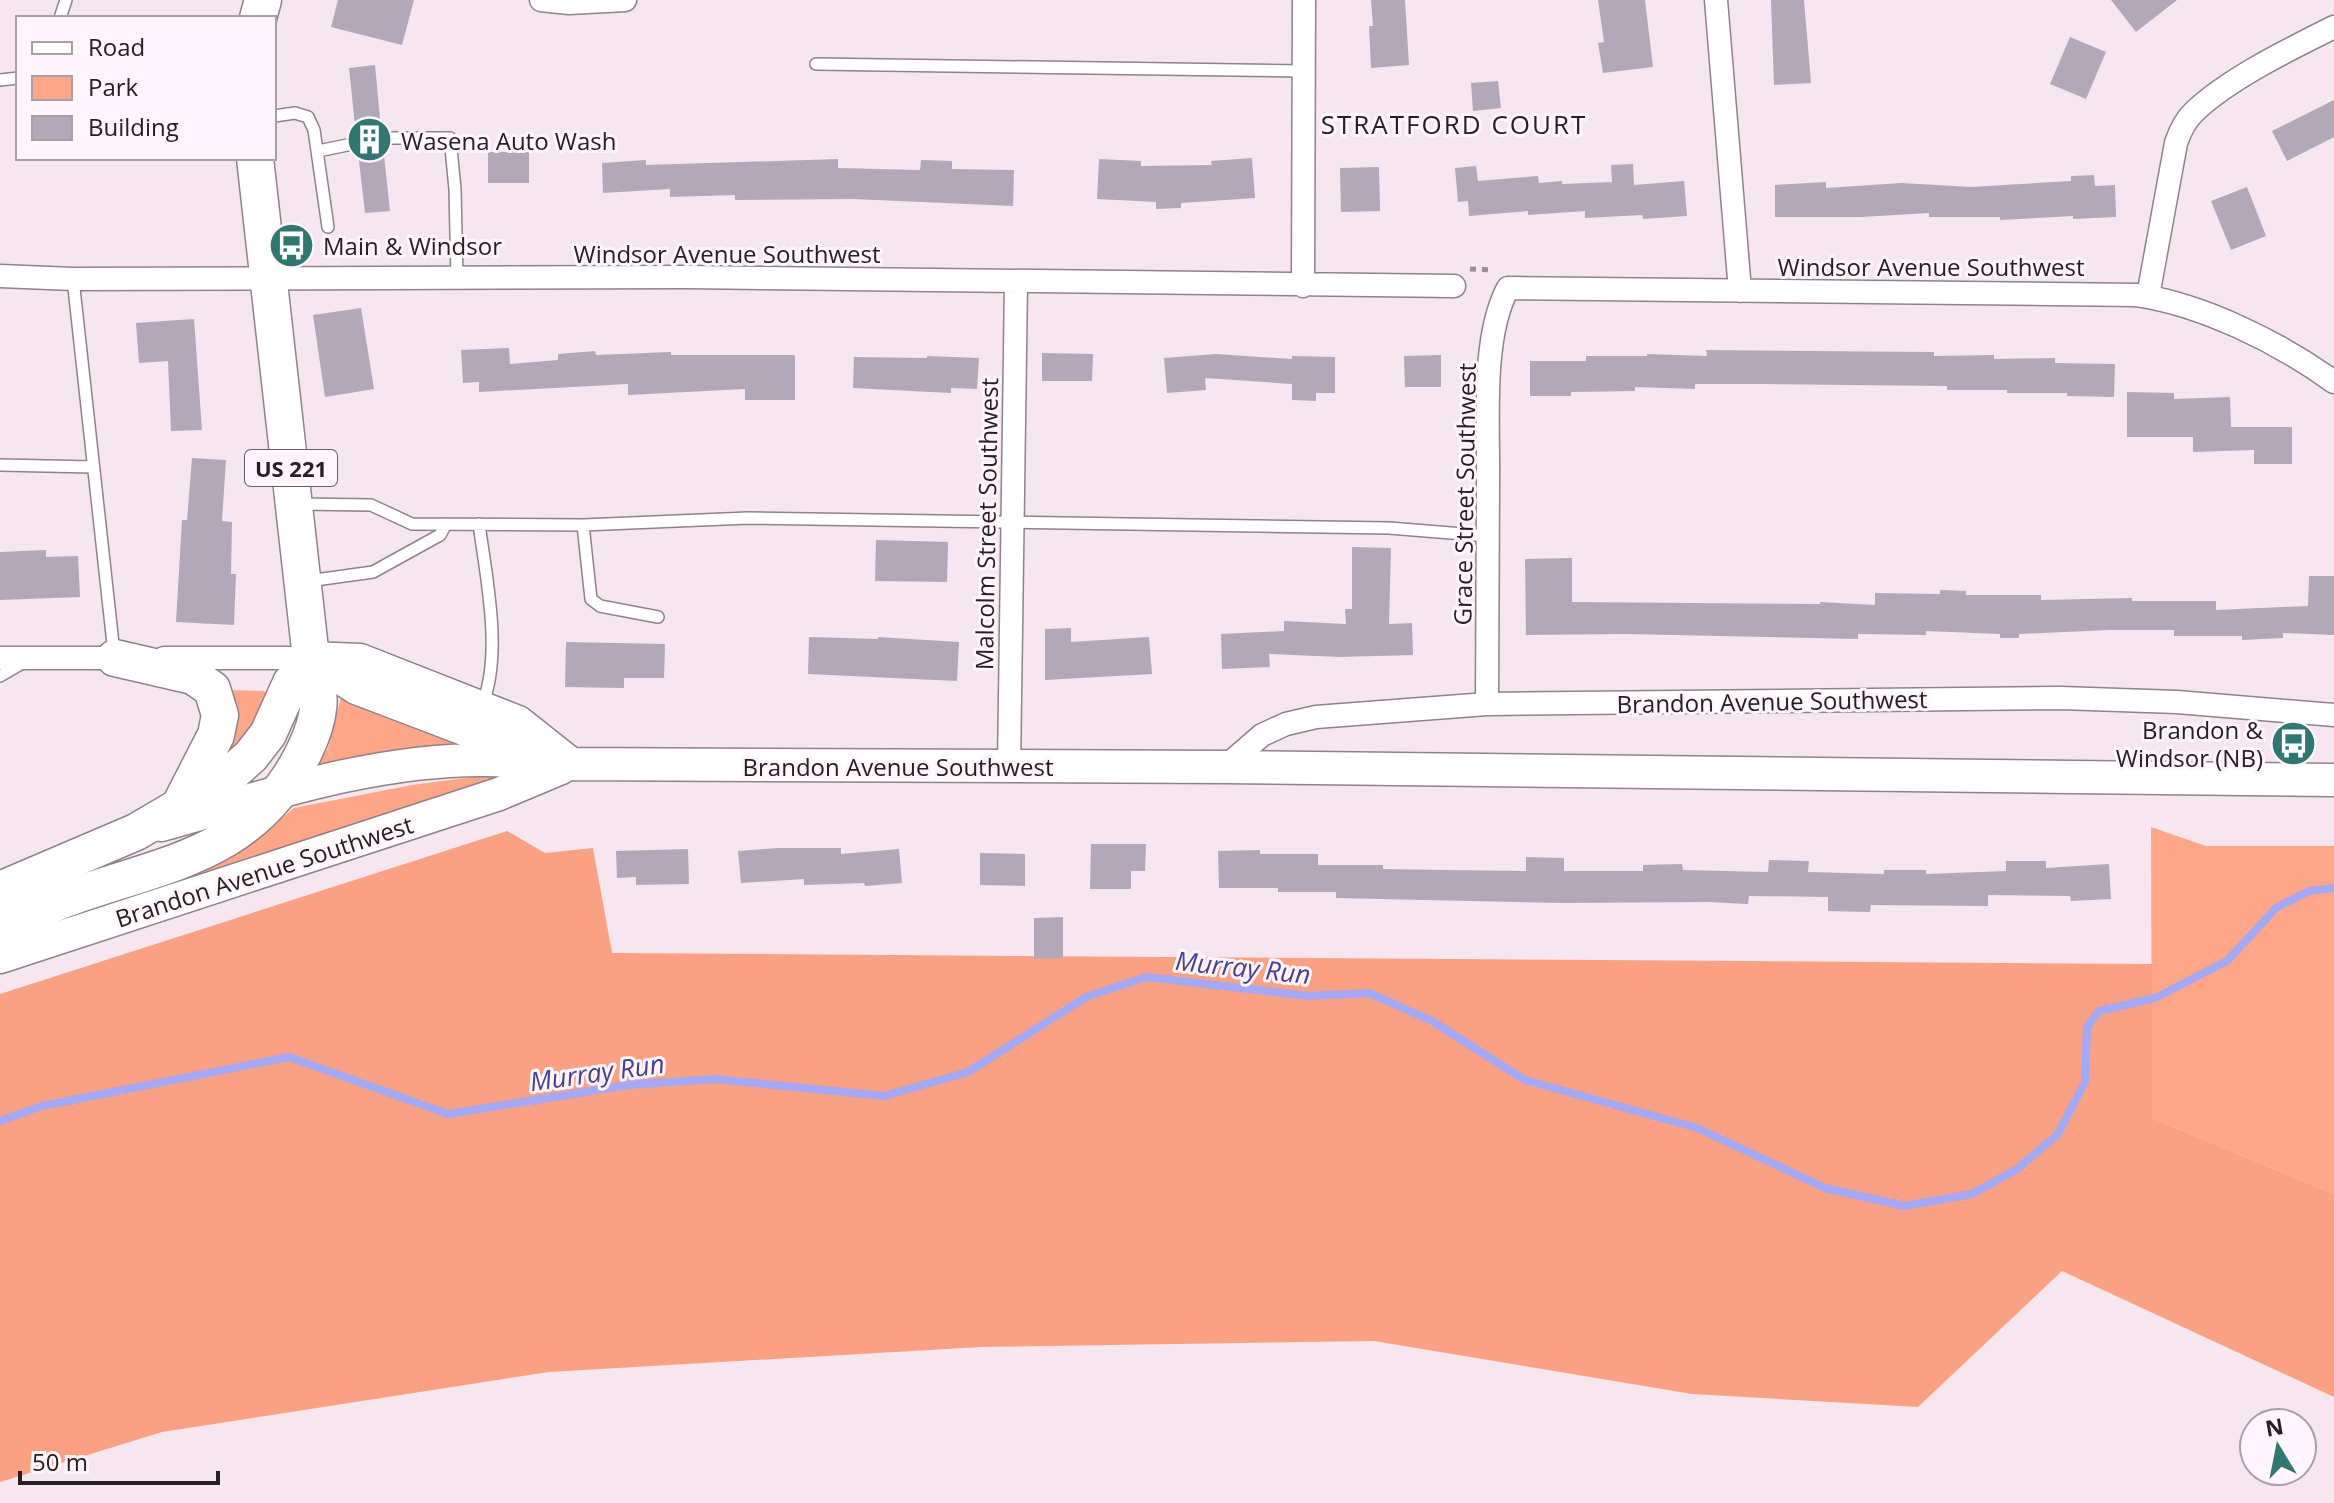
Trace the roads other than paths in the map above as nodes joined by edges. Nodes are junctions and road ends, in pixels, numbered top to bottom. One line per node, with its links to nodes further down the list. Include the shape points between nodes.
1 (541, 0): 2 (street)
2 (625, 0)
3 (1304, 0): 7 (street)
4 (1716, 0): 20 (street)
5 (2334, 27): 21 (street, via 2235,82 2194,112 2182,128)
6 (816, 64): 7 (lane)
7 (1303, 71): 17 (street)
8 (276, 116): 9 (lane, via 308,117)
9 (318, 151): 11 (lane); 15 (lane, via 382,138 450,138)
10 (255, 160): 13 (main road, US 221)
11 (328, 227)
12 (0, 276): 14 (street, Windsor Avenue Southwest)
13 (269, 278): 14 (street, Windsor Avenue Southwest); 15 (street, Windsor Avenue Southwest); 25 (main road, US 221)
14 (73, 279): 24 (lane)
15 (457, 279): 16 (street, Windsor Avenue Southwest)
16 (1016, 283): 17 (street, Windsor Avenue Southwest); 26 (street, Malcolm Street Southwest)
17 (1303, 286): 18 (street, Windsor Avenue Southwest)
18 (1454, 286)
19 (1508, 288): 20 (street, Windsor Avenue Southwest); 30 (street, Grace Street Southwest, via 1494,324)
20 (1740, 291): 21 (street, Windsor Avenue Southwest)
21 (2148, 296): 22 (street, Windsor Avenue Southwest, via 2262,339)
22 (2334, 382)
23 (0, 465): 24 (lane)
24 (93, 467): 35 (lane)
25 (295, 504): 27 (lane, via 371,505 412,524); 31 (main road, US 221)
26 (1012, 522): 29 (lane, via 748,518); 30 (lane, via 1389,528); 42 (street, Malcolm Street Southwest)
27 (446, 524): 28 (lane); 31 (lane, via 440,535 373,572)
28 (479, 524): 29 (lane); 39 (lane, via 493,625)
29 (583, 525): 32 (lane, via 591,599 600,606)
30 (1488, 536): 38 (street, Grace Street Southwest)
31 (303, 581): 36 (main road, US 221)
32 (658, 617)
33 (0, 658): 34 (street)
34 (31, 658): 35 (street); 37 (lane)
35 (115, 658): 36 (street); 46 (main road, via 193,676 212,689 220,715 216,735)
36 (311, 658): 39 (main road, via 360,660); 41 (main road, via 356,688); 45 (main road, Brandon Avenue Southwest / US 221, via 320,683 320,708 311,739); 46 (main road, via 291,683 268,734 251,756)
37 (0, 676)
38 (1487, 704): 40 (street, Brandon Avenue Southwest, via 2061,698); 43 (street, Brandon Avenue Southwest, via 1286,724 1262,735)
39 (481, 707): 41 (main road, via 518,722)
40 (2334, 715)
41 (571, 764): 42 (main road, Brandon Avenue Southwest); 45 (main road, Brandon Avenue Southwest, via 484,759 430,763); 50 (main road, Brandon Avenue Southwest, via 499,794)
42 (1009, 767): 43 (main road, Brandon Avenue Southwest)
43 (1225, 767): 44 (main road, Brandon Avenue Southwest)
44 (2334, 780)
45 (280, 792): 47 (main road, Brandon Avenue Southwest); 49 (main road, Brandon Avenue Southwest / US 221, via 255,819 195,856 68,898)
46 (178, 809): 47 (main road)
47 (136, 832): 48 (main road, Brandon Avenue Southwest)
48 (0, 890)
49 (0, 928)
50 (0, 957)

